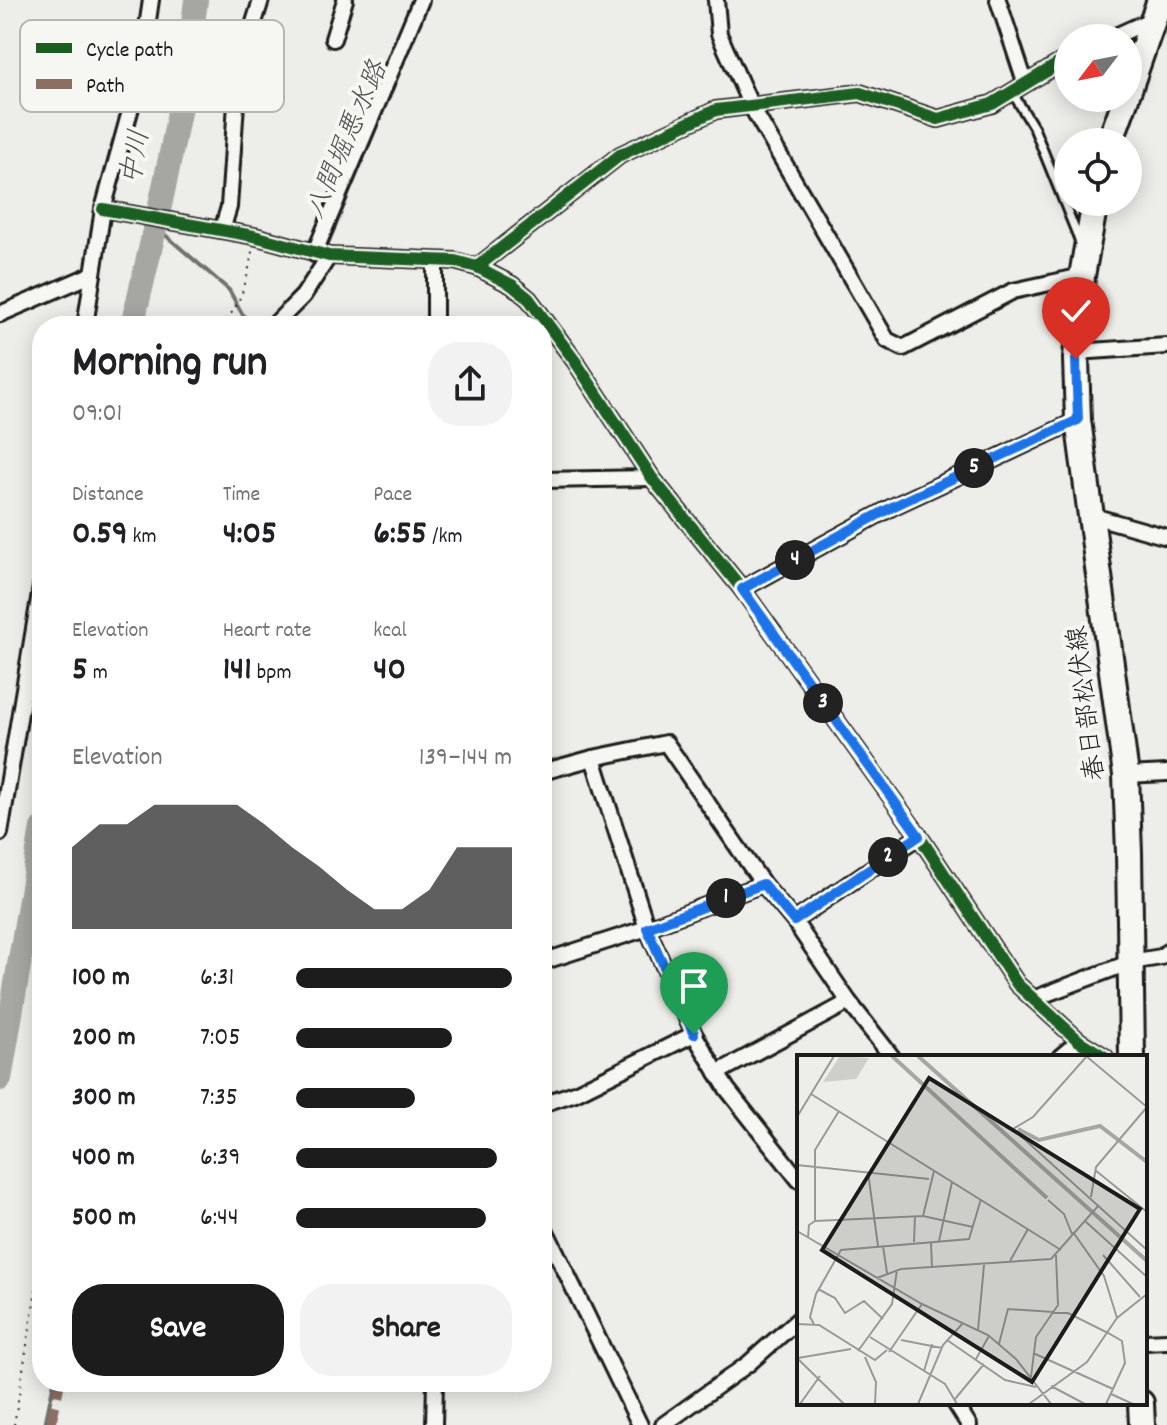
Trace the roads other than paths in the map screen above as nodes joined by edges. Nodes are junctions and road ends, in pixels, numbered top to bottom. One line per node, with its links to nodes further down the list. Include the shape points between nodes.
1 (151, 0): 8 (street)
2 (261, 0): 9 (street)
3 (345, 0): 11 (street)
4 (421, 0): 22 (street)
5 (716, 0): 16 (street, via 719,34)
6 (998, 0): 14 (street)
7 (1156, 9): 10 (street); 12 (main road)
8 (148, 20)
9 (255, 20)
10 (1133, 24)
11 (333, 39)
12 (1142, 50)
13 (1054, 66): 14 (street)
14 (1025, 82): 15 (street)
15 (1012, 92): 16 (street, via 992,104 938,119 860,93); 25 (lane, via 1034,128)
16 (751, 106): 25 (street, via 887,340 903,348 1013,291); 26 (street, via 716,110 620,155)
17 (130, 112): 19 (street)
18 (235, 112): 21 (street, via 229,207)
19 (103, 209): 21 (street); 27 (street)
20 (1093, 216): 25 (main road, 春日部松伏線)
21 (222, 230): 22 (street)
22 (314, 254): 23 (street)
23 (329, 256): 24 (street); 30 (street)
24 (435, 261): 26 (street); 31 (street)
25 (1084, 266): 35 (main road, 春日部松伏線)
26 (477, 267): 32 (street, via 512,285)
27 (93, 274): 28 (street); 29 (street)
28 (0, 314)
29 (87, 316)
30 (283, 316)
31 (435, 316)
32 (542, 316)
33 (552, 330): 37 (street)
34 (1167, 346): 35 (street)
35 (1076, 352): 36 (main road, 春日部松伏線)
36 (1078, 420): 39 (main road, 春日部松伏線); 41 (street, via 894,506)
37 (652, 478): 38 (street); 41 (street)
38 (552, 480)
39 (1093, 516): 40 (street); 46 (main road, 春日部松伏線)
40 (1167, 537)
41 (742, 589): 48 (street)
42 (32, 641): 47 (street)
43 (593, 758): 44 (street); 49 (street, via 666,743); 51 (street)
44 (552, 769)
45 (1167, 773): 46 (street)
46 (1126, 775): 54 (main road, 春日部松伏線)
47 (0, 833)
48 (919, 836): 50 (street); 55 (street, via 1017,984)
49 (763, 884): 50 (street); 51 (street)
50 (794, 921): 56 (street)
51 (647, 928): 53 (street); 57 (street)
52 (1167, 952): 54 (street)
53 (552, 959)
54 (1131, 962): 55 (street); 62 (main road, 春日部松伏線)
55 (1033, 999): 58 (street)
56 (849, 1002): 59 (street); 63 (street)
57 (694, 1034): 63 (street); 64 (street)
58 (1079, 1041): 60 (street); 61 (street)
59 (890, 1055)
60 (1062, 1055)
61 (1102, 1055)
62 (1132, 1055)
63 (717, 1073): 65 (street)
64 (552, 1101)
65 (797, 1177)
66 (552, 1244): 74 (street)
67 (797, 1321): 75 (street, via 748,1364)
68 (1167, 1341): 69 (street)
69 (1147, 1342)
70 (435, 1392): 73 (street)
71 (956, 1405): 76 (street)
72 (1141, 1405): 77 (main road)
73 (434, 1425)
74 (640, 1425)
75 (663, 1425)
76 (969, 1425)
77 (1142, 1425)

